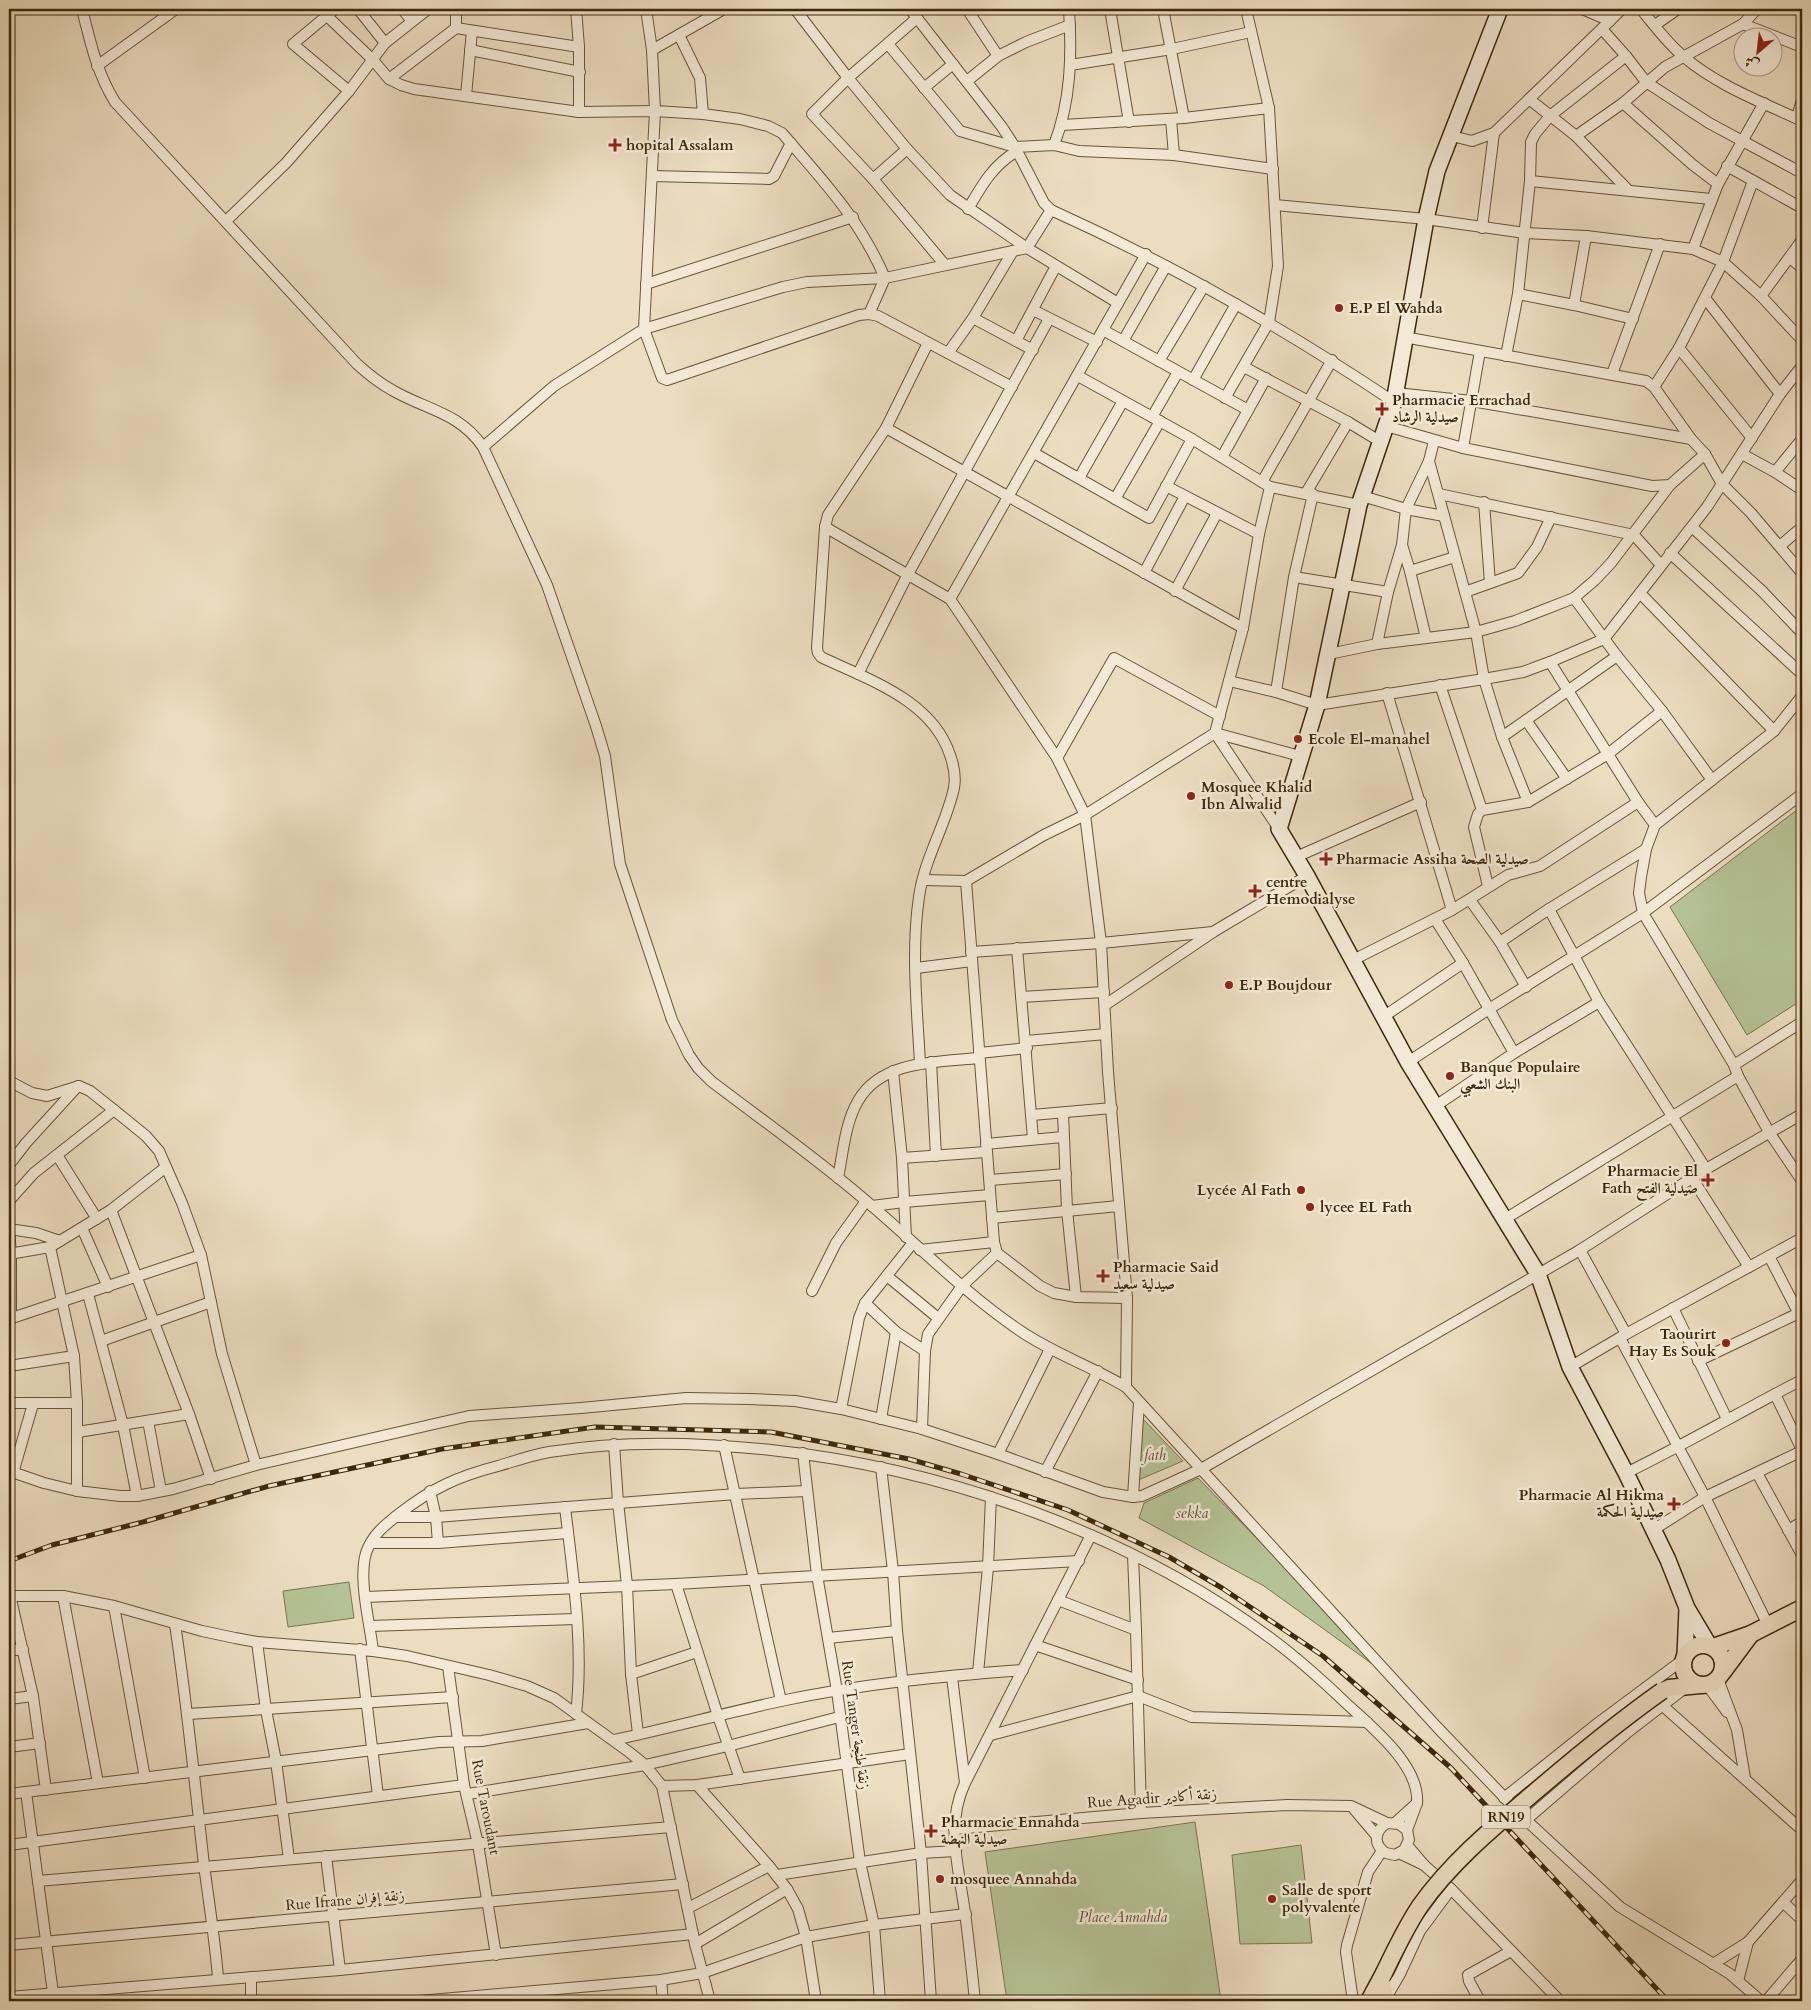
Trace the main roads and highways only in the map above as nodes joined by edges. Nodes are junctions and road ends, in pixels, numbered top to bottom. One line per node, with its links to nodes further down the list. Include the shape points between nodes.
1 (1500, 9): 2 (main road, via 1437,171 1395,398 1360,501 1317,705 1279,829 1434,1107 1538,1274 1570,1367 1668,1560)
2 (1686, 1608): 5 (main road); 6 (main road)
3 (1802, 1608): 4 (main road)
4 (1752, 1634): 5 (main road); 7 (main road)
5 (1711, 1646): 6 (main road, via 1695,1646); 7 (main road, via 1723,1658 1724,1666)
6 (1684, 1661): 7 (main road, via 1688,1678); 8 (main road, RN19)
7 (1707, 1682): 8 (main road)
8 (1665, 1695): 9 (main road, RN19, bridge, via 1618,1723 1459,1859 1417,1911)
9 (1382, 1977): 10 (main road); 11 (main road, RN19)
10 (1386, 2000)
11 (1369, 2001)

